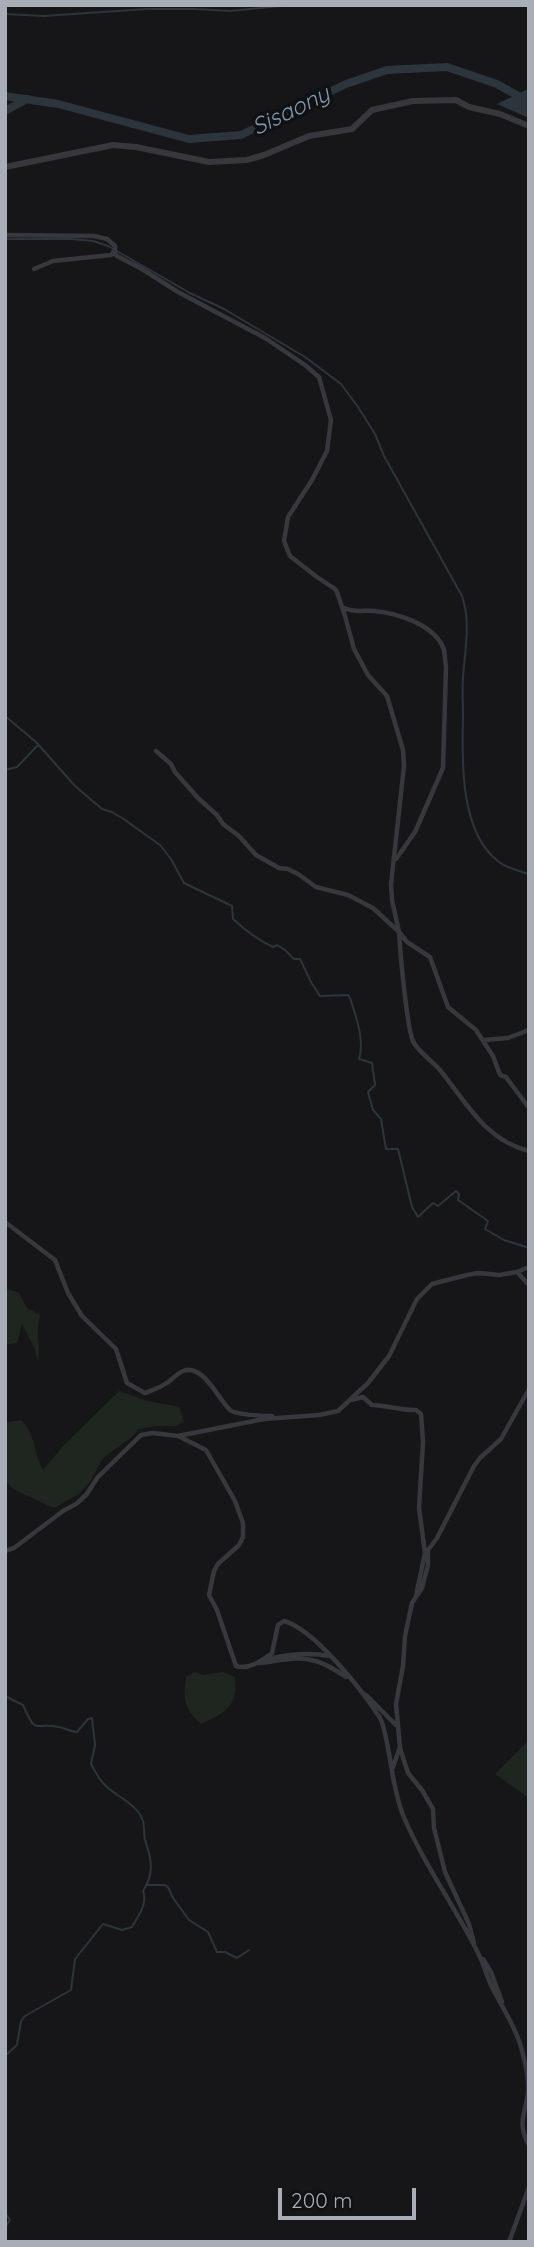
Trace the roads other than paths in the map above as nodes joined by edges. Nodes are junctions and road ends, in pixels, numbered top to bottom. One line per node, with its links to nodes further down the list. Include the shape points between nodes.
1 (529, 126): 2 (street, via 456,100 414,101 372,110 352,129 309,136 247,160 209,162 113,145)
2 (5, 167)
3 (5, 235): 4 (street, via 93,236 107,239)
4 (115, 250): 5 (street, via 110,255 54,261); 6 (street, via 178,292 265,338 319,377 331,420 327,451 288,517 284,541 290,556 335,589)
5 (33, 269)
6 (342, 607): 8 (street, via 354,649 387,696 403,750); 8 (street, via 409,619 444,650 443,768 415,832)
7 (156, 751): 9 (street, via 256,855 316,887 348,895 373,908)
8 (393, 863): 9 (street, via 392,900)
9 (399, 932): 11 (street, via 430,957 448,1007); 13 (street, via 414,1043 475,1118 517,1148)
10 (529, 1030): 11 (street)
11 (483, 1040): 12 (street, via 500,1075)
12 (529, 1108)
13 (529, 1151)
14 (5, 1222): 20 (street, via 55,1261 82,1316 116,1349 127,1383 145,1393 187,1370 209,1381 232,1412)
15 (529, 1267): 16 (street)
16 (517, 1272): 17 (street); 19 (street, via 478,1273 432,1284 417,1299 388,1356)
17 (529, 1285)
18 (529, 1390): 23 (street, via 501,1438 465,1481 428,1550 424,1582)
19 (348, 1401): 20 (street, via 332,1413); 23 (street, via 363,1398 372,1405 416,1410 421,1415 419,1507 425,1553)
20 (286, 1417): 21 (street)
21 (178, 1436): 22 (street, via 141,1435 76,1504); 25 (street, via 206,1450 240,1513 243,1537 233,1553 218,1564 209,1595 236,1666 244,1668)
22 (5, 1551)
23 (416, 1597): 28 (street, via 405,1636)
24 (331, 1656): 25 (street, via 279,1654); 25 (street, via 284,1621 275,1633 274,1650); 26 (street)
25 (260, 1661): 26 (street, via 311,1659)
26 (350, 1679): 27 (street)
27 (360, 1691): 28 (street); 30 (street, via 382,1721)
28 (397, 1726): 29 (street)
29 (400, 1747): 30 (street); 31 (street, via 405,1768 433,1809 441,1857 470,1924)
30 (393, 1768): 31 (street, via 397,1801 405,1820)
31 (476, 1950): 32 (street, via 521,2047 528,2085 521,2124)
32 (529, 2145)
33 (529, 2188): 34 (street)
34 (509, 2242)

